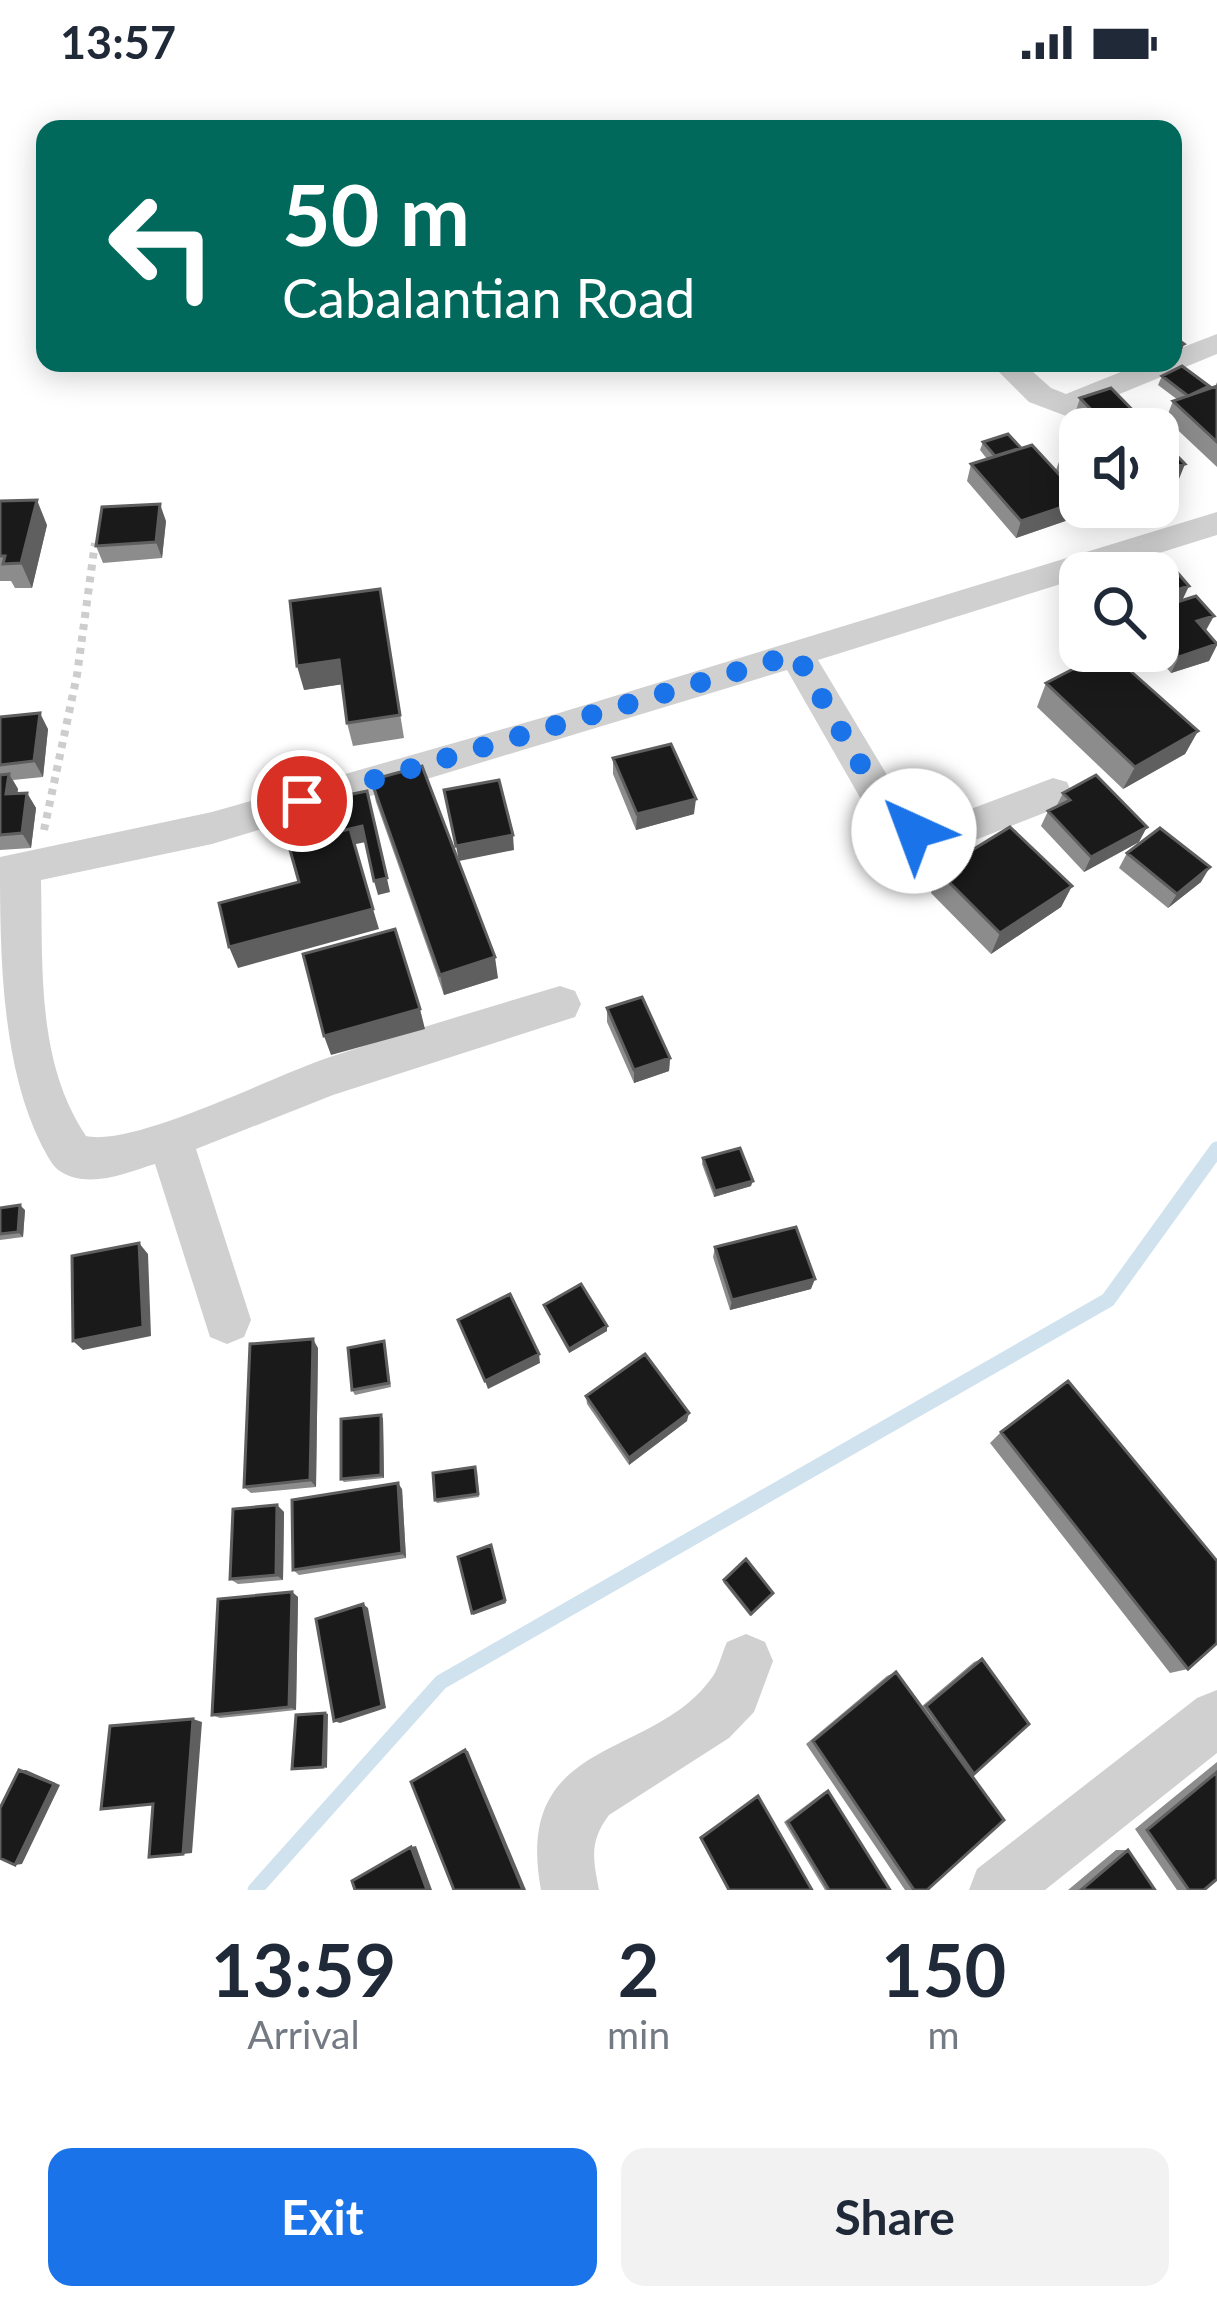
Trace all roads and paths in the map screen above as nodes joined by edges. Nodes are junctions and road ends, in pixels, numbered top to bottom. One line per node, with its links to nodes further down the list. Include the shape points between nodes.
1 (1217, 343): 2 (street)
2 (1182, 357)
3 (1015, 372): 4 (street, via 1066,406)
4 (1147, 372)
5 (1217, 523): 7 (street)
6 (95, 543): 9 (path, via 77,675)
7 (796, 654): 8 (street, via 888,811 914,831 965,828); 9 (street, via 212,828)
8 (1052, 794)
9 (19, 870): 11 (street, via 26,1028 54,1131 72,1154 100,1160)
10 (560, 1004): 11 (street, via 327,1077)
11 (170, 1139): 12 (street)
12 (227, 1320)
13 (746, 1661): 15 (street, via 733,1695 706,1720 575,1807 561,1866)
14 (1217, 1718): 16 (street)
15 (570, 1890)
16 (998, 1890)

